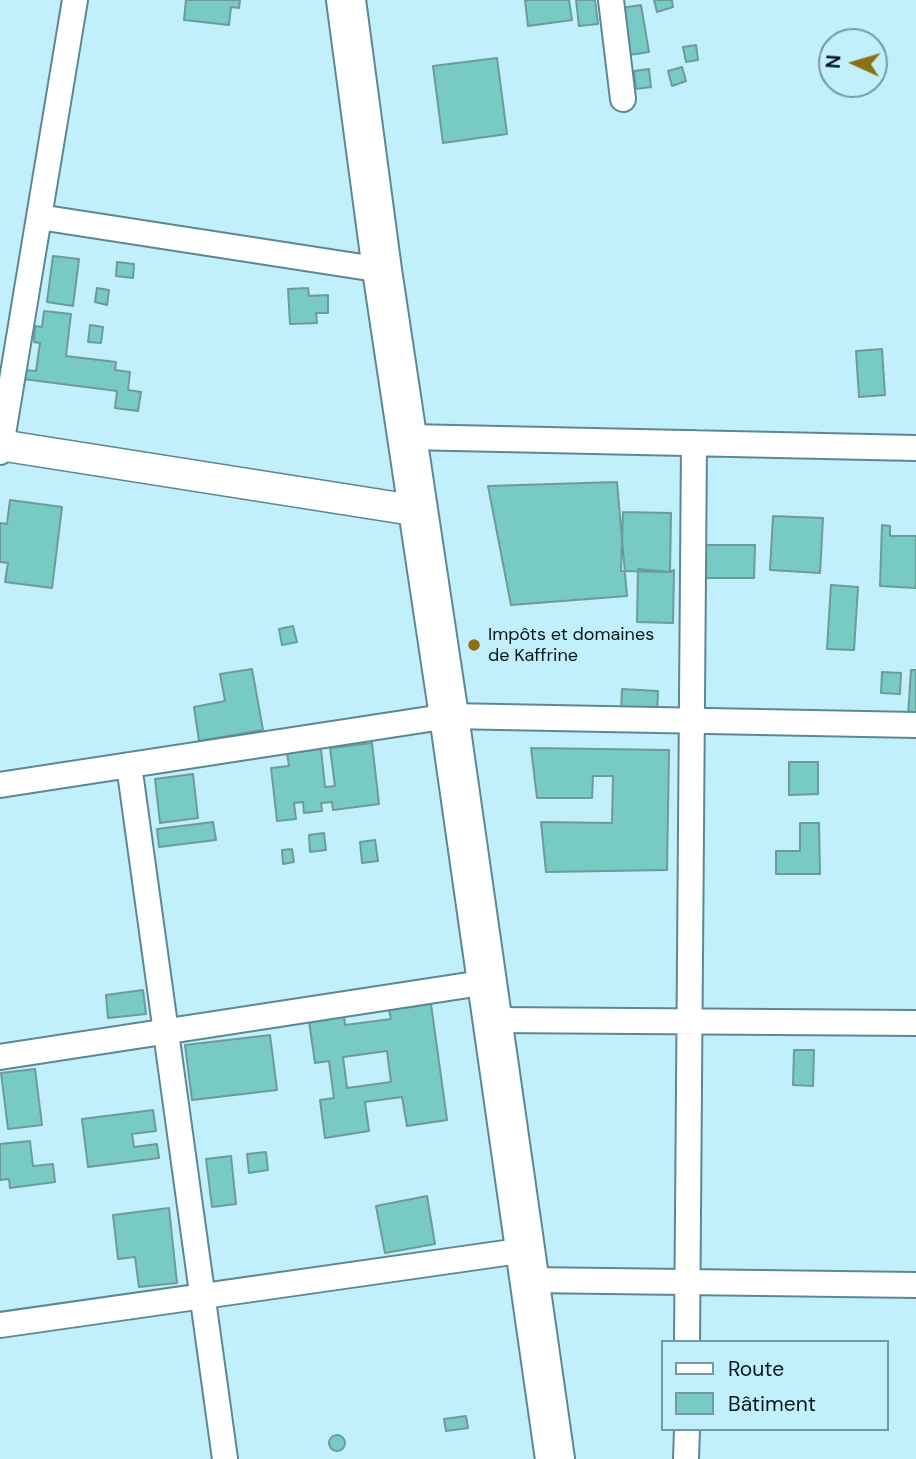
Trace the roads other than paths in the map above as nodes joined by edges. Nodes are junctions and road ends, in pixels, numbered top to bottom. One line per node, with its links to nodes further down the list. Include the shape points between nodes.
1 (75, 0): 5 (street)
2 (346, 0): 6 (highway)
3 (611, 0): 4 (street)
4 (623, 99)
5 (39, 217): 6 (street); 9 (street)
6 (383, 270): 7 (highway)
7 (408, 438): 8 (street); 11 (highway)
8 (694, 443): 10 (street); 13 (street)
9 (0, 447): 11 (street)
10 (916, 447)
11 (419, 511): 12 (highway)
12 (449, 716): 13 (street); 15 (street); 17 (highway)
13 (692, 721): 14 (street); 19 (street)
14 (916, 725)
15 (129, 765): 16 (street); 21 (street)
16 (0, 785)
17 (488, 982): 18 (highway); 21 (street)
18 (493, 1020): 19 (street); 23 (highway)
19 (690, 1021): 20 (street); 24 (street)
20 (916, 1023)
21 (166, 1031): 22 (street); 26 (street)
22 (0, 1057)
23 (528, 1265): 24 (street); 26 (street); 31 (highway)
24 (688, 1282): 25 (street); 28 (street)
25 (916, 1285)
26 (203, 1296): 27 (street); 30 (street)
27 (0, 1325)
28 (687, 1340)
29 (687, 1431): 32 (street)
30 (225, 1459)
31 (555, 1459)
32 (687, 1459)

